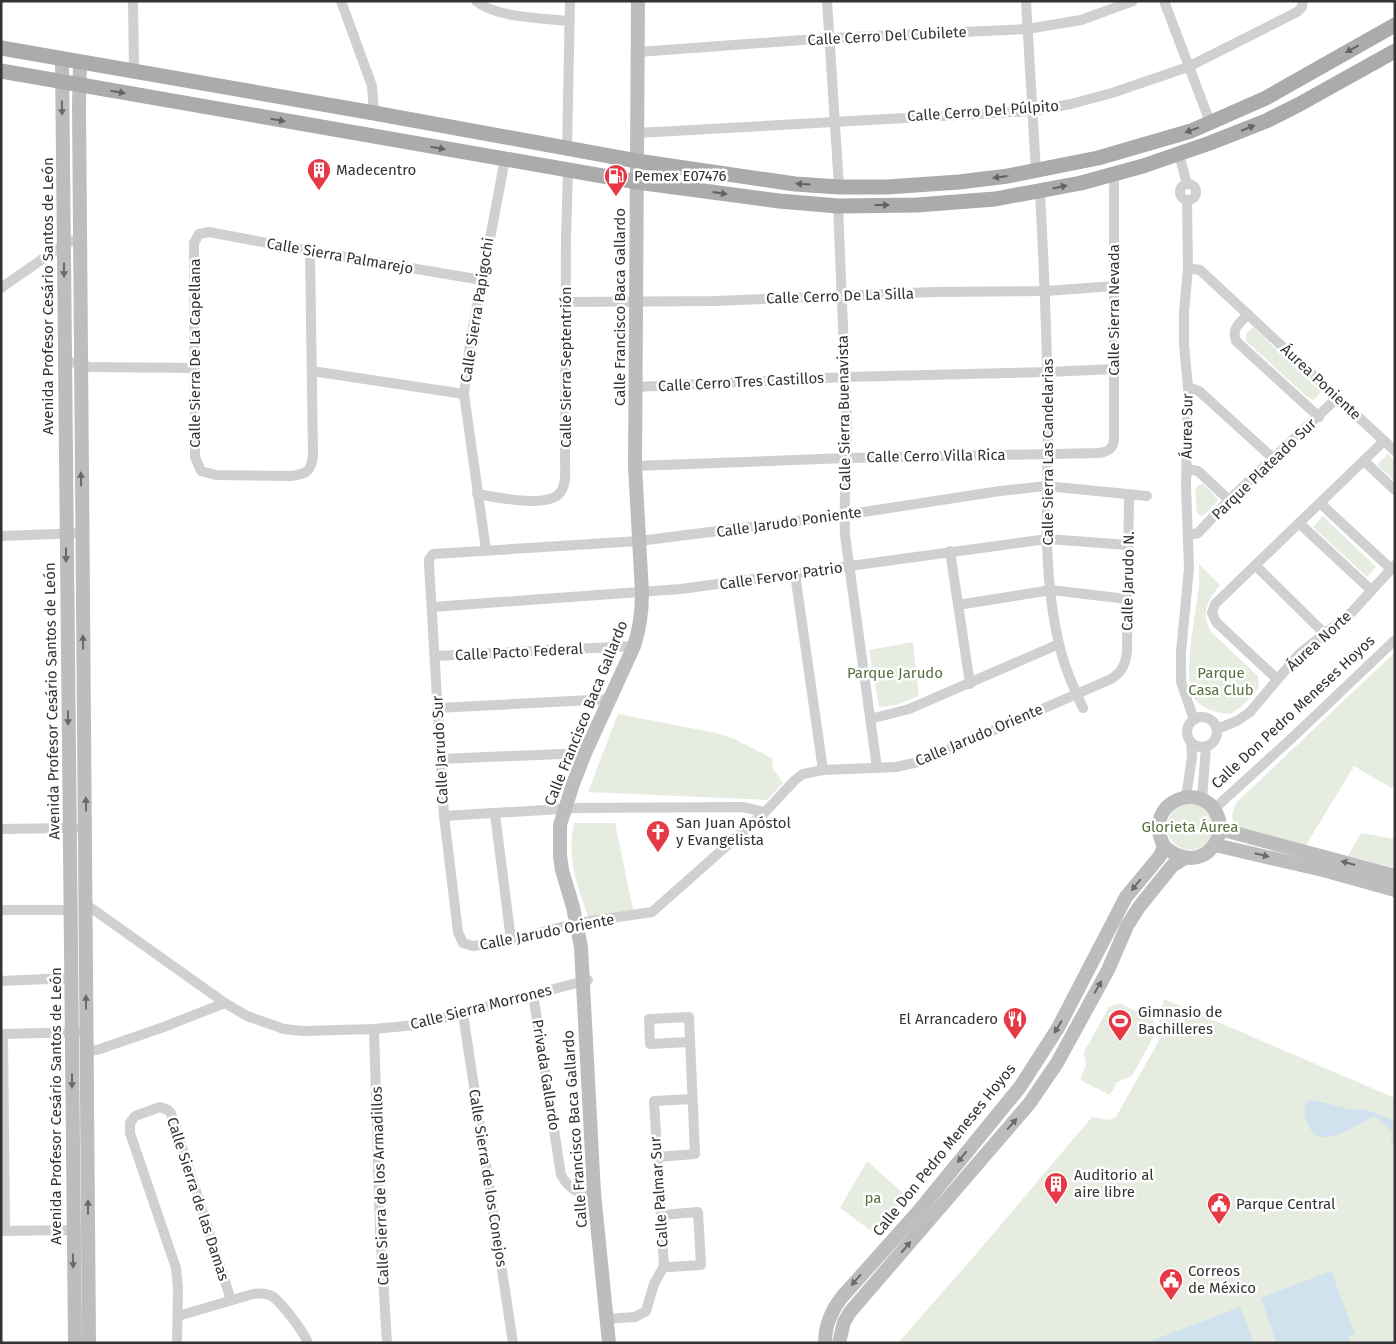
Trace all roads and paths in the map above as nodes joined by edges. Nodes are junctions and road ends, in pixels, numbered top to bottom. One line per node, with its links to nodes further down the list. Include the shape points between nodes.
1 (133, 1): 22 (street)
2 (340, 1): 26 (street, via 372,86)
3 (476, 1): 11 (street, via 487,10)
4 (570, 1): 11 (street)
5 (638, 1): 17 (street, Calle Francisco Baca Gallardo)
6 (827, 1): 14 (street)
7 (1026, 1): 13 (street)
8 (1133, 1): 13 (street, Calle Cerro Del Cubilete, via 1081,20)
9 (1164, 1): 20 (street)
10 (1303, 1): 20 (street, Calle Cerro Del Púlpito, via 1297,12)
11 (569, 21): 30 (street)
12 (1395, 26): 28 (main road, one-way to 28, via 1266,98)
13 (1027, 29): 14 (street, Calle Cerro Del Cubilete); 25 (street)
14 (830, 38): 17 (street, Calle Cerro Del Cubilete); 27 (street)
15 (1, 48): 18 (main road)
16 (1395, 51): 31 (main road, one-way to 16, via 1266,121)
17 (638, 52): 29 (street, Calle Francisco Baca Gallardo)
18 (62, 59): 19 (main road); 23 (street, Avenida Profesor Cesário Santos de León)
19 (80, 62): 22 (main road); 24 (street, Avenida Profesor Cesário Santos de León)
20 (1188, 67): 25 (street, Calle Cerro Del Púlpito, via 1096,98); 28 (street)
21 (1, 71): 23 (main road)
22 (134, 71): 26 (main road)
23 (62, 82): 24 (main road); 41 (street, Avenida Profesor Cesário Santos de León, one-way to 41)
24 (79, 85): 32 (main road, one-way to 32); 40 (street, Avenida Profesor Cesário Santos de León)
25 (1032, 111): 27 (street, Calle Cerro Del Púlpito); 35 (street)
26 (374, 113): 30 (main road)
27 (835, 121): 29 (street, Calle Cerro Del Púlpito); 38 (street)
28 (1210, 122): 35 (main road, one-way to 35, via 1191,131 1098,158)
29 (637, 133): 33 (street, Calle Francisco Baca Gallardo)
30 (567, 149): 33 (main road)
31 (1179, 154): 36 (main road); 47 (street, Áurea Sur, via 1187,184 1181,192 1187,200)
32 (505, 160): 34 (main road); 48 (street, Calle Sierra Papigochi)
33 (637, 161): 37 (street, Calle Francisco Baca Gallardo); 38 (main road, one-way to 33, via 745,178)
34 (568, 170): 37 (main road); 53 (street, Calle Sierra Septentrión)
35 (1036, 171): 38 (main road, one-way to 38, via 960,182)
36 (1114, 175): 39 (main road, one-way to 36); 49 (street, Calle Sierra Nevada)
37 (637, 182): 42 (main road, one-way to 42); 54 (street, Calle Francisco Baca Gallardo)
38 (839, 187)
39 (1040, 192): 42 (main road, one-way to 39, via 957,203); 51 (street, Calle Sierra Las Candelarias)
40 (79, 194): 41 (street); 44 (street, Avenida Profesor Cesário Santos de León)
41 (64, 195): 45 (street, Avenida Profesor Cesário Santos de León)
42 (838, 206): 52 (street, Calle Sierra Buenavista)
43 (199, 234): 46 (street, Calle Sierra Palmarejo, via 209,232); 58 (street, Calle Sierra De La Capellana, via 194,242)
44 (79, 239): 45 (street); 57 (street, Avenida Profesor Cesário Santos de León)
45 (64, 244): 50 (street); 56 (street, Avenida Profesor Cesário Santos de León, one-way to 56)
46 (310, 251): 48 (street, Calle Sierra Palmarejo); 60 (street)
47 (1188, 268): 55 (street, Áurea Poniente, via 1200,270); 64 (street, Áurea Sur, via 1184,312)
48 (482, 280): 65 (street, Calle Sierra Papigochi)
49 (1114, 286): 51 (street, Calle Cerro De La Silla); 59 (street, Calle Sierra Nevada)
50 (1, 288)
51 (1046, 291): 52 (street, Calle Cerro De La Silla); 61 (street, Calle Sierra Las Candelarias)
52 (842, 296): 54 (street, Calle Cerro De La Silla); 62 (street, Calle Sierra Buenavista)
53 (566, 302): 54 (street, Calle Cerro De La Silla); 79 (street, Calle Sierra Septentrión, via 563,486 550,499 524,501)
54 (636, 302): 63 (street, Calle Francisco Baca Gallardo)
55 (1248, 314): 66 (street, Áurea Poniente); 67 (street, Áurea Poniente, via 1235,329 1236,341)
56 (65, 362): 57 (street); 86 (street, Avenida Profesor Cesário Santos de León)
57 (81, 363): 58 (street, via 89,367); 87 (street, Avenida Profesor Cesário Santos de León, one-way to 57)
58 (195, 368): 60 (street, Calle Sierra De La Capellana, via 195,457 201,471 216,475 291,476 302,474 312,466)
59 (1115, 368): 61 (street, Calle Cerro Tres Castillos); 69 (street, Calle Sierra Nevada)
60 (312, 371): 65 (street)
61 (1048, 372): 62 (street, Calle Cerro Tres Castillos); 71 (street, Calle Sierra Las Candelarias)
62 (846, 377): 63 (street, Calle Cerro Tres Castillos); 72 (street, Calle Sierra Buenavista)
63 (636, 387): 75 (street, Calle Francisco Baca Gallardo)
64 (1188, 387): 73 (street, via 1200,391); 76 (street, Áurea Sur)
65 (464, 394): 79 (street, Calle Sierra Papigochi)
66 (1337, 398): 67 (street, Parque Plateado Sur); 68 (street, Áurea Poniente)
67 (1319, 417): 73 (street, Parque Plateado Sur)
68 (1384, 441): 70 (street, Áurea Poniente); 74 (street)
69 (1113, 446): 71 (street, Calle Cerro Villa Rica, via 1106,452)
70 (1395, 451)
71 (1048, 454): 72 (street, Calle Cerro Villa Rica); 77 (street, Calle Sierra Las Candelarias)
72 (848, 458): 75 (street, Calle Cerro Villa Rica); 84 (street, Calle Sierra Buenavista)
73 (1274, 458): 82 (street, Parque Plateado Sur)
74 (1364, 461): 78 (street); 83 (street)
75 (635, 466): 91 (street, Calle Francisco Baca Gallardo)
76 (1187, 469): 82 (street, via 1198,471); 88 (street, Áurea Sur)
77 (1046, 486): 80 (street, Calle Jarudo Poniente); 84 (street, Calle Jarudo Poniente); 90 (street, Calle Sierra Las Candelarias)
78 (1395, 490)
79 (477, 494): 93 (street, Calle Sierra Papigochi)
80 (1129, 495): 81 (street, Calle Jarudo Poniente); 92 (street, Calle Jarudo N.)
81 (1147, 496)
82 (1229, 500): 88 (street, Parque Plateado Sur, via 1198,533)
83 (1320, 503): 85 (street); 98 (street)
84 (844, 515): 91 (street, Calle Jarudo Poniente); 97 (street, Calle Sierra Buenavista)
85 (1299, 523): 96 (street); 101 (street)
86 (66, 533): 87 (street); 89 (street); 137 (street, Avenida Profesor Cesário Santos de León, one-way to 137)
87 (82, 533): 136 (street, Avenida Profesor Cesário Santos de León, one-way to 87)
88 (1189, 535): 119 (street, Áurea Sur, via 1181,682)
89 (1, 536)
90 (1047, 538): 92 (street, Calle Fervor Patrio); 94 (street, Calle Fervor Patrio); 100 (street, Calle Sierra Las Candelarias)
91 (638, 541): 93 (street, Calle Jarudo Poniente); 102 (street, Calle Francisco Baca Gallardo)
92 (1128, 545): 103 (street, Calle Jarudo N.)
93 (486, 550): 95 (street, Calle Jarudo Poniente)
94 (950, 551): 97 (street, Calle Fervor Patrio); 104 (street)
95 (431, 556): 105 (street, Calle Jarudo Sur)
96 (1255, 565): 106 (street); 112 (street, via 1215,604 1212,613 1216,622)
97 (849, 566): 99 (street, Calle Fervor Patrio); 118 (street, Calle Sierra Buenavista)
98 (1393, 567): 101 (street, Áurea Norte)
99 (796, 574): 102 (street, Calle Fervor Patrio); 126 (street)
100 (1050, 590): 103 (street); 104 (street); 108 (street, Calle Sierra Las Candelarias)
101 (1372, 590): 106 (street, Áurea Norte, via 1352,612)
102 (642, 593): 105 (street, Calle Fervor Patrio); 109 (street, Calle Francisco Baca Gallardo, via 642,612)
103 (1127, 599): 111 (street, Calle Jarudo N.)
104 (958, 605): 113 (street)
105 (432, 607): 110 (street, Calle Jarudo Sur)
106 (1324, 633): 112 (street, Áurea Norte)
107 (1395, 640): 132 (street, Calle Don Pedro Meneses Hoyos)
108 (1059, 644): 113 (street); 114 (street, Calle Sierra Las Candelarias)
109 (634, 646): 110 (street, Calle Pacto Federal); 115 (street, Calle Francisco Baca Gallardo)
110 (435, 656): 116 (street, Calle Jarudo Sur)
111 (1124, 667): 114 (street, Calle Jarudo Oriente, via 1111,679)
112 (1277, 679): 120 (street, Áurea Norte, via 1250,712)
113 (970, 684): 118 (street, via 909,709)
114 (1076, 694): 117 (street, Calle Sierra Las Candelarias); 125 (street, Calle Jarudo Oriente, via 923,761)
115 (610, 699): 116 (street); 123 (street, Calle Francisco Baca Gallardo)
116 (437, 708): 124 (street, Calle Jarudo Sur)
117 (1082, 708)
118 (870, 719): 125 (street, Calle Sierra Buenavista)
119 (1194, 720): 120 (street, via 1208,718); 121 (street, via 1187,731)
120 (1217, 729): 122 (street, via 1215,740)
121 (1191, 742): 122 (street, via 1198,747); 127 (street)
122 (1206, 747): 128 (street)
123 (585, 753): 124 (street); 131 (street, Calle Francisco Baca Gallardo)
124 (440, 759): 135 (street, Calle Jarudo Sur)
125 (877, 768): 126 (street, Calle Jarudo Oriente)
126 (824, 770): 133 (street, Calle Jarudo Oriente, via 803,774)
127 (1190, 778): 128 (street); 129 (street)
128 (1203, 779): 130 (street)
129 (1186, 797): 130 (street, Calle Don Pedro Meneses Hoyos); 141 (street, via 1177,799 1163,811 1158,828)
130 (1202, 799): 132 (street, Calle Don Pedro Meneses Hoyos)
131 (565, 809): 133 (street, via 743,807); 134 (street); 148 (street, Calle Francisco Baca Gallardo, via 560,825 560,856)
132 (1214, 809): 138 (street, Calle Don Pedro Meneses Hoyos)
133 (765, 812): 148 (street, Calle Jarudo Oriente, via 652,912)
134 (495, 814): 135 (street); 149 (street)
135 (444, 816): 150 (street, Calle Jarudo Sur, via 458,932)
136 (86, 828): 137 (street); 145 (street, Avenida Profesor Cesário Santos de León)
137 (70, 829): 139 (street); 147 (street, Avenida Profesor Cesário Santos de León)
138 (1220, 829): 140 (street); 143 (street, one-way to 138)
139 (1, 830)
140 (1215, 845): 142 (street, Calle Don Pedro Meneses Hoyos, via 1202,856); 144 (street, one-way to 144)
141 (1164, 846): 142 (street, via 1177,856); 163 (street, Calle Don Pedro Meneses Hoyos, one-way to 163, via 1160,856 1126,897 1058,1028 1020,1087)
142 (1186, 858): 164 (street, Calle Don Pedro Meneses Hoyos, one-way to 142, via 1045,1082 1108,970 1139,907 1172,866)
143 (1395, 876)
144 (1395, 890)
145 (86, 905): 155 (street, Calle Sierra Morrones); 158 (street, Avenida Profesor Cesário Santos de León, one-way to 145)
146 (1, 910): 147 (street)
147 (71, 910): 151 (street, Avenida Profesor Cesário Santos de León)
148 (577, 923): 149 (street, Calle Jarudo Oriente); 153 (street, Calle Francisco Baca Gallardo)
149 (511, 940): 150 (street, Calle Jarudo Oriente, via 473,946)
150 (463, 943)
151 (71, 978): 152 (street); 158 (street, Avenida Profesor Cesário Santos de León)
152 (1, 981)
153 (586, 981): 154 (street, Calle Sierra Morrones); 166 (street, Calle Francisco Baca Gallardo)
154 (533, 994): 156 (street, Calle Sierra Morrones); 166 (street, Privada Gallardo, via 561,1175 581,1194)
155 (225, 1003): 157 (street, Calle Sierra Morrones, via 247,1016 284,1029); 161 (street, via 161,1028)
156 (462, 1014): 157 (street, Calle Sierra Morrones); 179 (street, Calle Sierra de los Conejos)
157 (374, 1029): 178 (street, Calle Sierra de los Armadillos)
158 (79, 1033): 159 (street); 161 (street, Avenida Profesor Cesário Santos de León); 168 (street, Avenida Profesor Cesário Santos de León, one-way to 168)
159 (2, 1034): 169 (street)
160 (690, 1042): 160 (street, via 650,1044 649,1019 689,1017); 162 (street)
161 (87, 1051): 175 (street, Avenida Profesor Cesário Santos de León, one-way to 161)
162 (692, 1099): 165 (street, via 695,1154); 165 (street, Calle Palmar Sur, via 654,1102)
163 (977, 1139): 164 (street); 181 (street, Calle Don Pedro Meneses Hoyos, one-way to 181, via 918,1212 842,1297 828,1321)
164 (989, 1150): 182 (street, Calle Don Pedro Meneses Hoyos, one-way to 164, via 850,1312)
165 (657, 1157): 167 (street, Calle Palmar Sur)
166 (594, 1193): 173 (street, Calle Francisco Baca Gallardo)
167 (661, 1215): 170 (street, Calle Palmar Sur); 170 (street, via 698,1212 701,1265)
168 (73, 1230): 169 (street); 174 (street, Avenida Profesor Cesário Santos de León, one-way to 174)
169 (3, 1231)
170 (664, 1266): 173 (street, Calle Palmar Sur, via 654,1284 648,1308 642,1314 635,1317)
171 (231, 1300): 172 (street); 172 (street, Calle Sierra de las Damas, via 171,1114 160,1107 135,1116 130,1123 130,1133 176,1268); 177 (street, via 260,1293 272,1296 302,1330)
172 (178, 1316): 176 (street)
173 (606, 1316): 180 (street, Calle Francisco Baca Gallardo)
174 (75, 1343)
175 (89, 1343)
176 (177, 1343)
177 (308, 1343)
178 (387, 1343)
179 (513, 1343)
180 (609, 1343)
181 (825, 1343)
182 (838, 1343)

